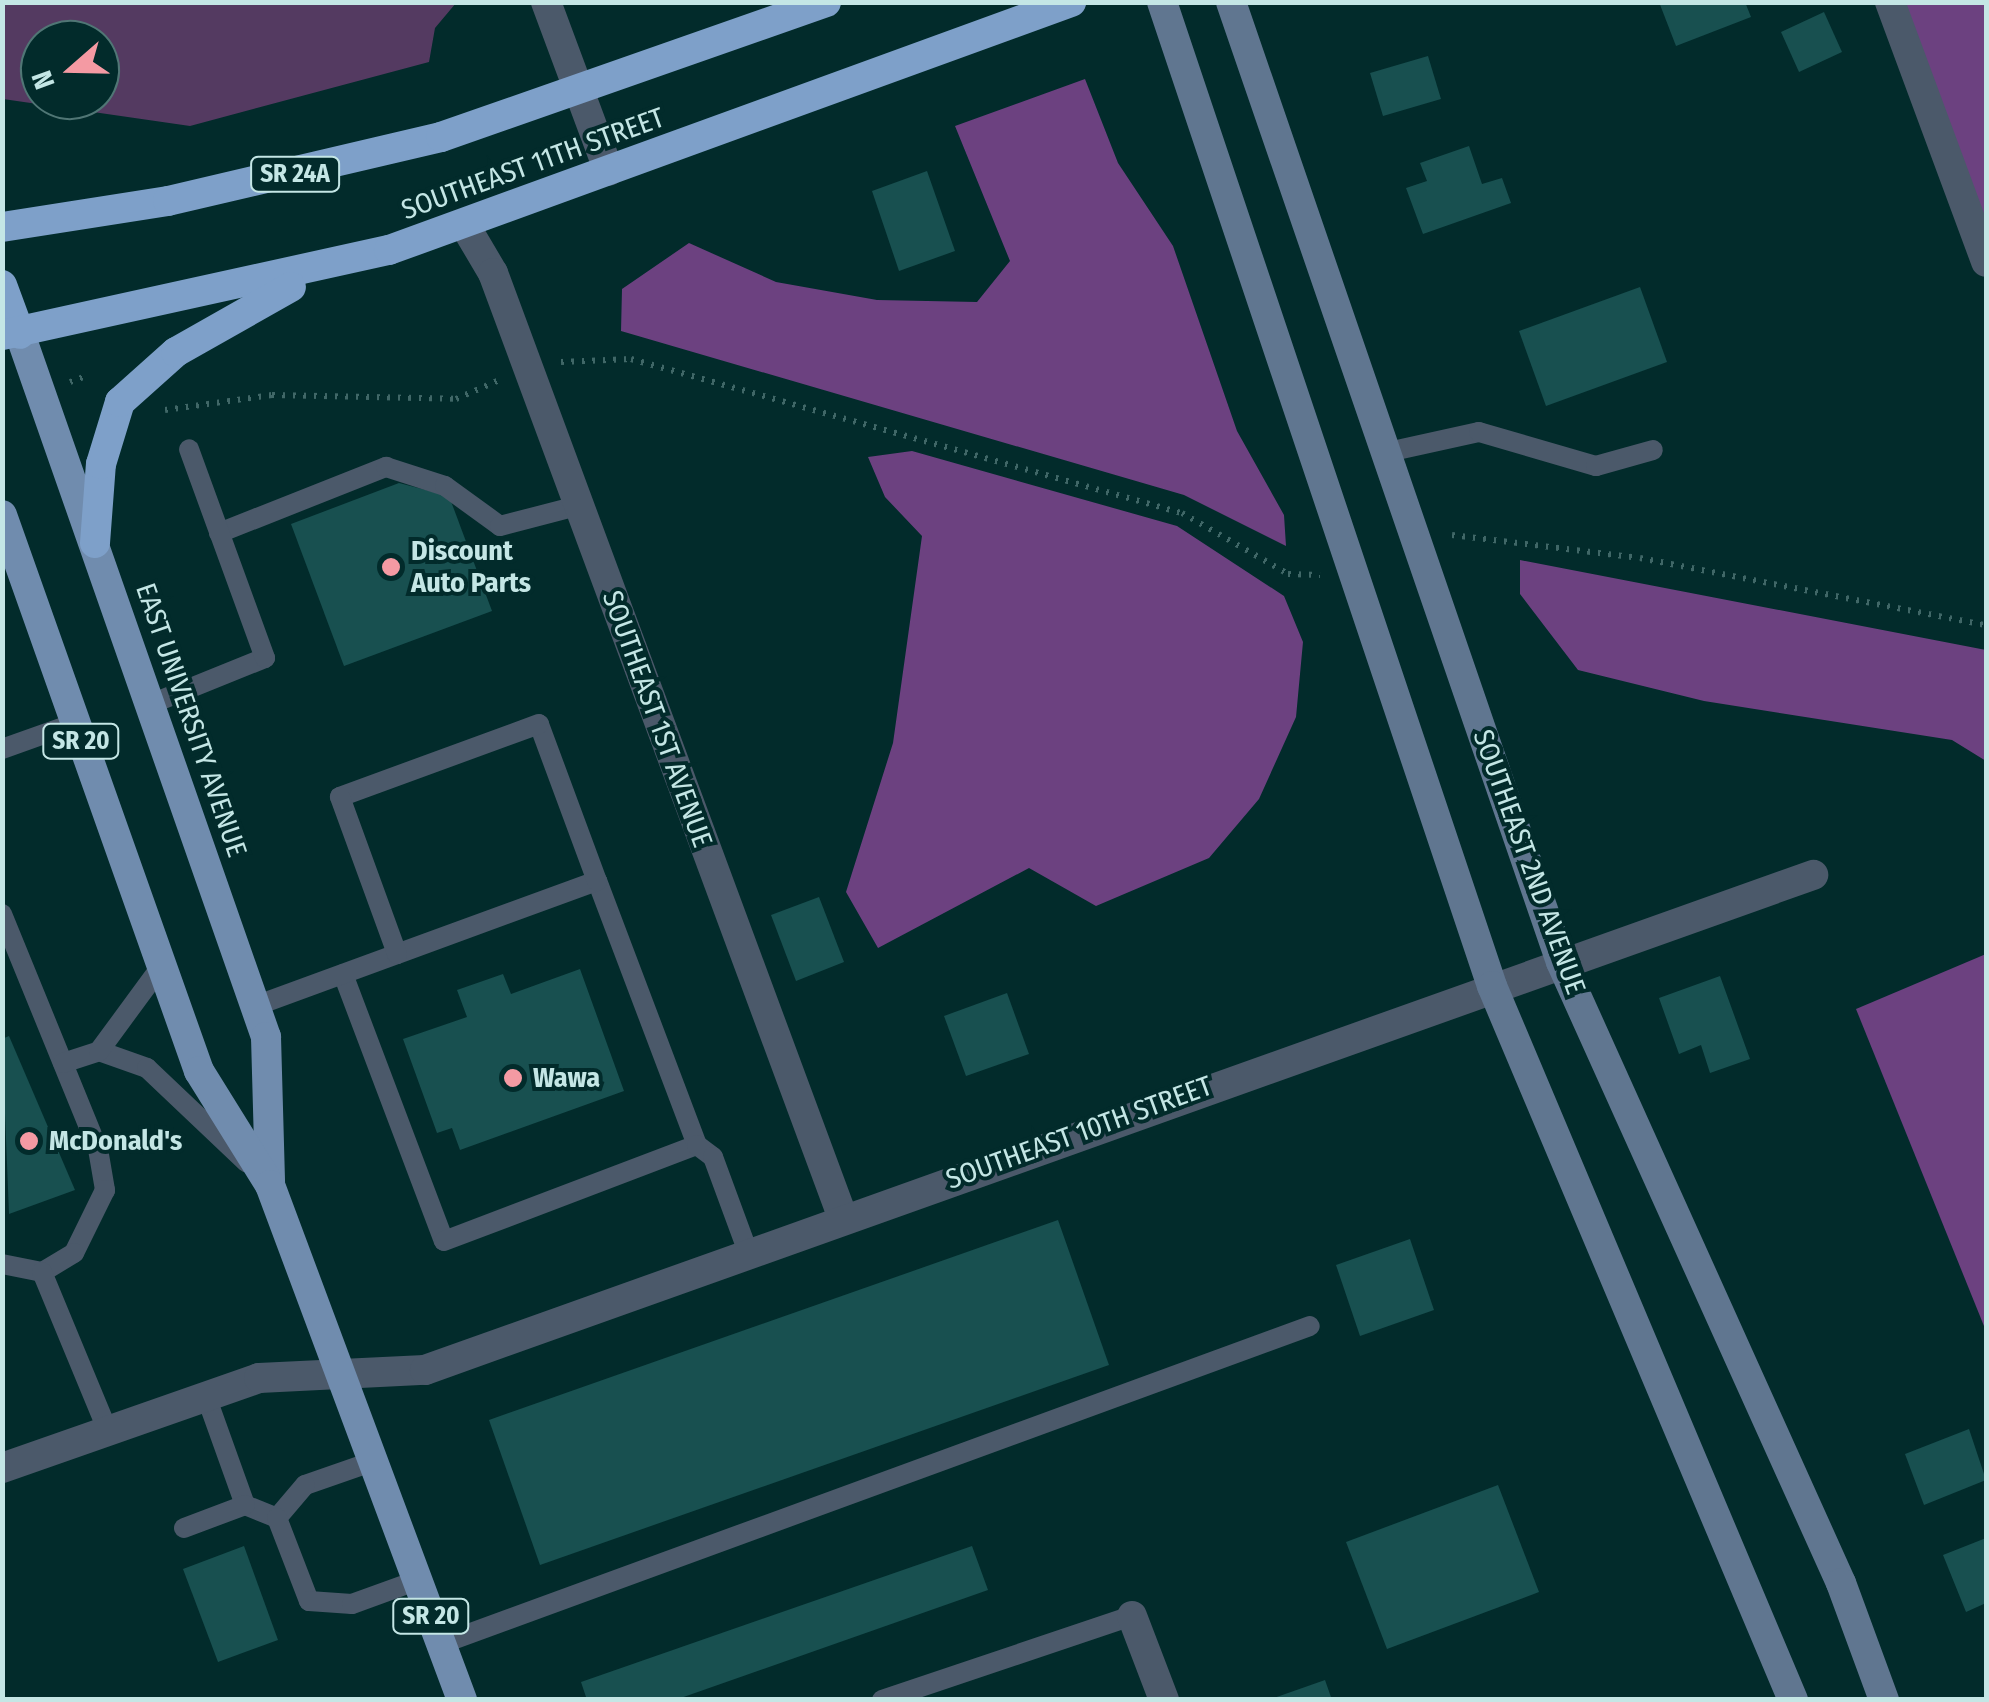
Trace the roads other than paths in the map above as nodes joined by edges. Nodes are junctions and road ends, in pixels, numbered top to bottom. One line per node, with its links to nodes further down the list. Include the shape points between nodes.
1 (546, 2): 7 (street)
2 (826, 2): 7 (highway, SOUTHEAST 11TH STREET / SR 24A)
3 (1071, 2): 8 (highway, SOUTHEAST 11TH STREET)
4 (1162, 2): 33 (street)
5 (1231, 2): 17 (street, SOUTHEAST 2ND AVENUE)
6 (1890, 2): 11 (street)
7 (580, 91): 8 (street); 10 (highway, SOUTHEAST 11TH STREET / SR 24A, via 308,171)
8 (610, 171): 9 (highway, SOUTHEAST 11TH STREET)
9 (464, 224): 12 (highway, SOUTHEAST 11TH STREET); 18 (street, SOUTHEAST 1ST AVENUE)
10 (2, 227)
11 (1986, 262)
12 (319, 271): 14 (highway, SOUTHEAST 11TH STREET); 21 (highway, via 138,380 108,430)
13 (2, 285): 14 (highway, EAST UNIVERSITY AVENUE / SR 20)
14 (11, 335): 21 (main road, EAST UNIVERSITY AVENUE / SR 20)
15 (190, 449): 20 (lane)
16 (1653, 450): 17 (lane, via 1596,466 1479,432)
17 (1388, 452): 30 (street, SOUTHEAST 2ND AVENUE)
18 (577, 506): 20 (lane, via 500,526 445,486 386,467); 39 (street, SOUTHEAST 1ST AVENUE)
19 (2, 515): 23 (main road, EAST UNIVERSITY AVENUE / SR 20)
20 (219, 533): 22 (lane, via 265,658)
21 (95, 542): 22 (main road, EAST UNIVERSITY AVENUE / SR 20)
22 (150, 704): 34 (main road, EAST UNIVERSITY AVENUE / SR 20)
23 (74, 722): 24 (lane); 31 (main road, EAST UNIVERSITY AVENUE / SR 20)
24 (2, 750)
25 (1814, 875): 30 (street, SOUTHEAST 10TH STREET)
26 (597, 881): 29 (lane); 29 (lane, via 539,724 340,797); 37 (lane)
27 (2, 914): 28 (lane)
28 (8, 940): 36 (lane)
29 (397, 954): 32 (lane)
30 (1561, 962): 33 (street, SOUTHEAST 10TH STREET); 59 (street, SOUTHEAST 2ND AVENUE, via 1842,1583)
31 (160, 968): 35 (lane); 38 (main road, EAST UNIVERSITY AVENUE / SR 20, via 199,1072)
32 (343, 974): 34 (lane); 37 (lane, via 444,1241)
33 (1492, 986): 39 (street, SOUTHEAST 10TH STREET); 58 (street)
34 (256, 1006): 38 (main road, EAST UNIVERSITY AVENUE / SR 20, via 266,1037)
35 (99, 1051): 36 (lane); 38 (lane, via 147,1068)
36 (63, 1062): 42 (lane, via 104,1190 74,1253)
37 (697, 1145): 40 (lane, via 713,1157)
38 (270, 1186): 44 (main road, EAST UNIVERSITY AVENUE / SR 20)
39 (843, 1218): 40 (street, SOUTHEAST 10TH STREET)
40 (748, 1252): 44 (street, SOUTHEAST 10TH STREET, via 425,1370)
41 (2, 1264): 42 (lane)
42 (42, 1272): 46 (lane)
43 (1310, 1326): 54 (lane)
44 (343, 1376): 45 (street, SOUTHEAST 10TH STREET, via 260,1378); 47 (main road, EAST UNIVERSITY AVENUE / SR 20)
45 (206, 1396): 46 (street, SOUTHEAST 10TH STREET); 49 (lane)
46 (107, 1430): 48 (street, SOUTHEAST 10TH STREET)
47 (374, 1461): 50 (lane, via 305,1485); 52 (main road, EAST UNIVERSITY AVENUE / SR 20)
48 (2, 1468)
49 (245, 1506): 50 (lane); 51 (lane)
50 (277, 1518): 52 (lane, via 308,1601 352,1604)
51 (184, 1528)
52 (418, 1580): 54 (main road, EAST UNIVERSITY AVENUE / SR 20)
53 (1132, 1616): 56 (lane); 57 (street)
54 (441, 1644): 55 (main road, EAST UNIVERSITY AVENUE / SR 20)
55 (462, 1700)
56 (882, 1700)
57 (1164, 1700)
58 (1793, 1700)
59 (1884, 1700)

